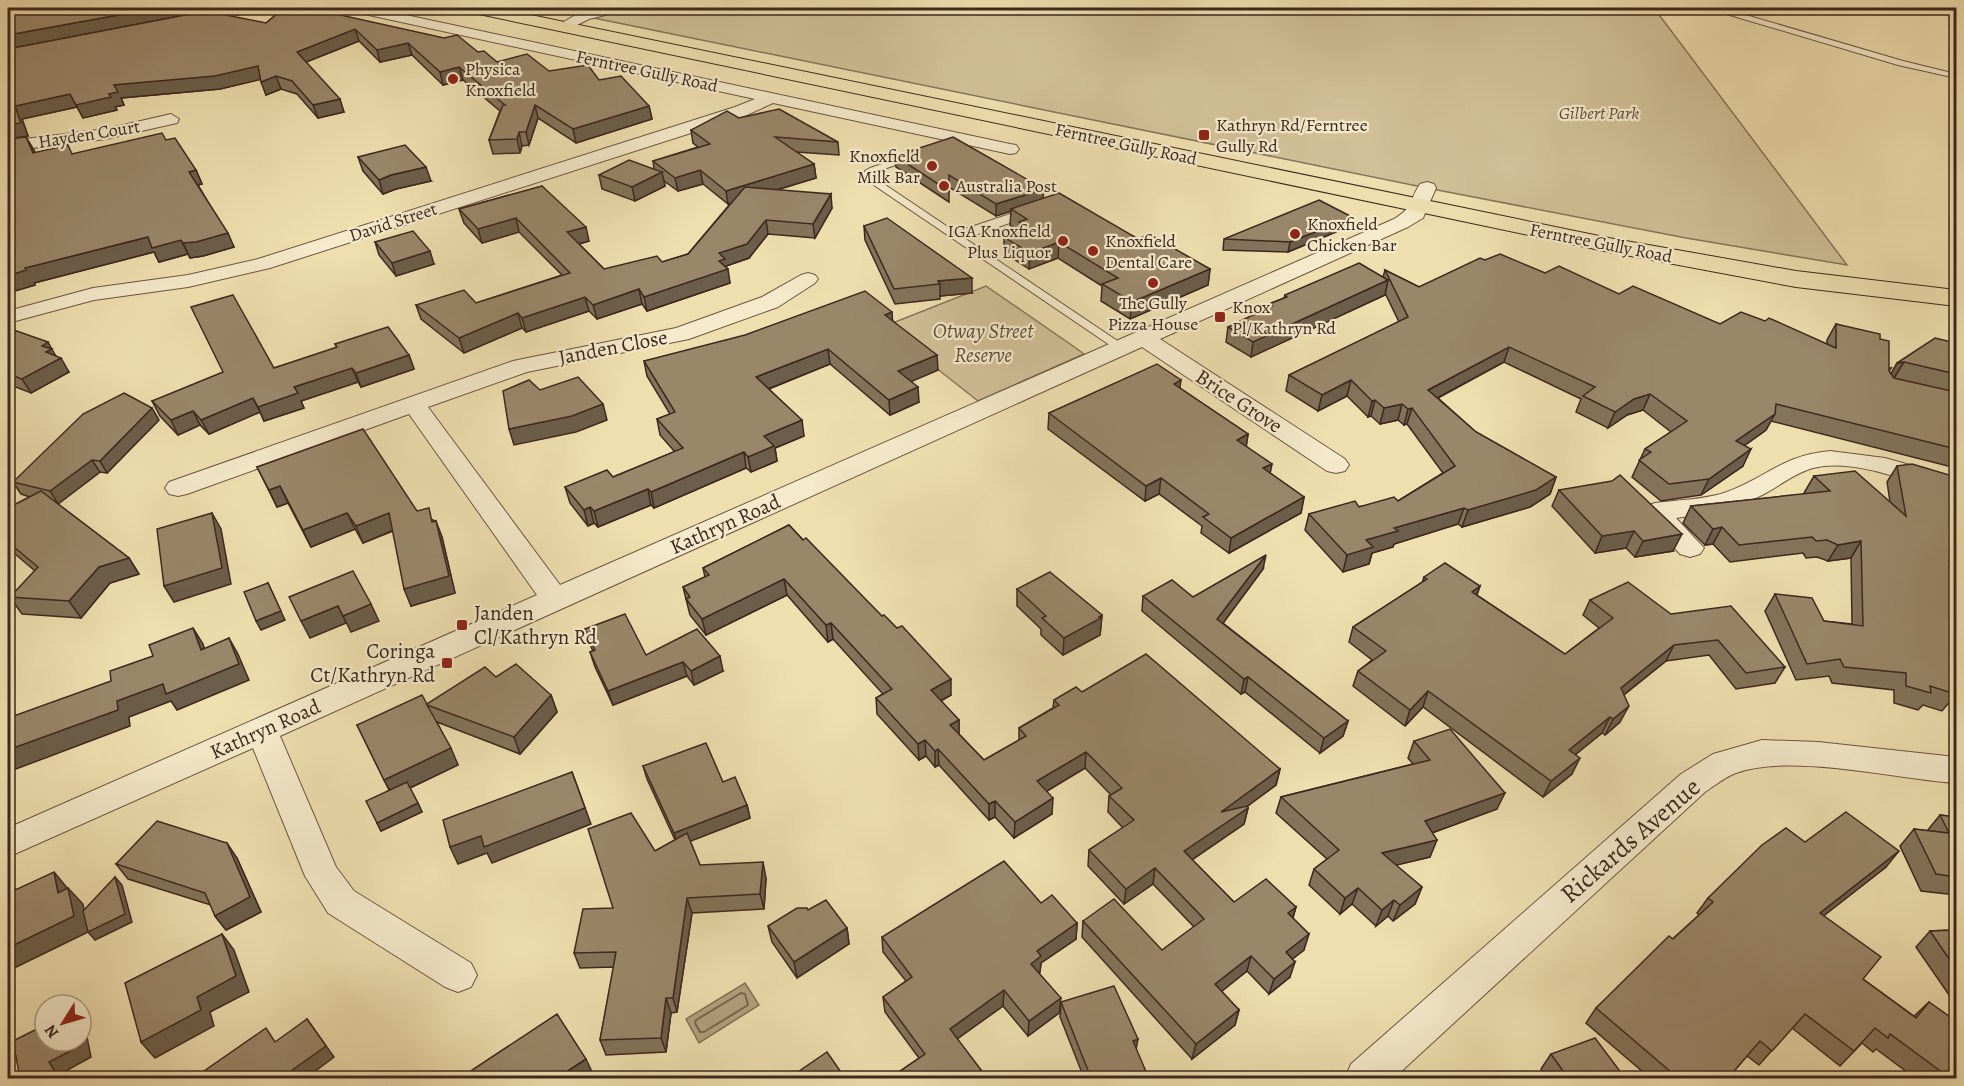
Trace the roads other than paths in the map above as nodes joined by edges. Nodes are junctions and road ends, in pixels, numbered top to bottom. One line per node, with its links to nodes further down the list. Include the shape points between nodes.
1 (252, 8): 8 (street)
2 (355, 8): 11 (street, Ferntree Gully Road)
3 (474, 8): 9 (main road, Ferntree Gully Road)
4 (542, 8): 7 (main road, Ferntree Gully Road)
5 (616, 8): 7 (street)
6 (1716, 8): 10 (lane)
7 (584, 16): 9 (street); 13 (main road, Ferntree Gully Road)
8 (175, 23)
9 (562, 27): 13 (main road, Ferntree Gully Road)
10 (1956, 76)
11 (771, 98): 15 (street, Ferntree Gully Road, via 958,143); 23 (street, David Street, via 741,111 263,264 188,281 93,294)
12 (171, 120): 14 (street, Hayden Court, via 106,134)
13 (1052, 122): 17 (main road, Ferntree Gully Road)
14 (8, 146)
15 (1010, 149)
16 (920, 155): 24 (lane, via 867,175 871,182)
17 (1423, 198): 20 (main road, Ferntree Gully Road, via 1806,259); 22 (main road, Ferntree Gully Road, via 1707,264 1831,284); 24 (street, Kathryn Road, via 1416,214 1401,223)
18 (1053, 203): 19 (street)
19 (967, 233)
20 (1956, 278)
21 (808, 279): 25 (street, Janden Close, via 770,302 681,334 537,362)
22 (1956, 298)
23 (8, 317)
24 (1132, 343): 26 (street, Brice Grove); 30 (street, Kathryn Road)
25 (413, 403): 28 (street, Janden Close); 30 (street)
26 (1336, 465)
27 (1956, 486): 29 (street, via 1869,464 1827,459 1801,463 1727,500 1646,505)
28 (178, 488)
29 (1690, 548)
30 (555, 599): 31 (street, Kathryn Road)
31 (262, 730): 33 (street, Kathryn Road); 34 (street, via 322,876 335,896)
32 (1956, 770): 35 (street, Rickards Avenue, via 1782,753 1743,756 1724,763 1693,783)
33 (8, 843)
34 (458, 975)
35 (1365, 1078)

